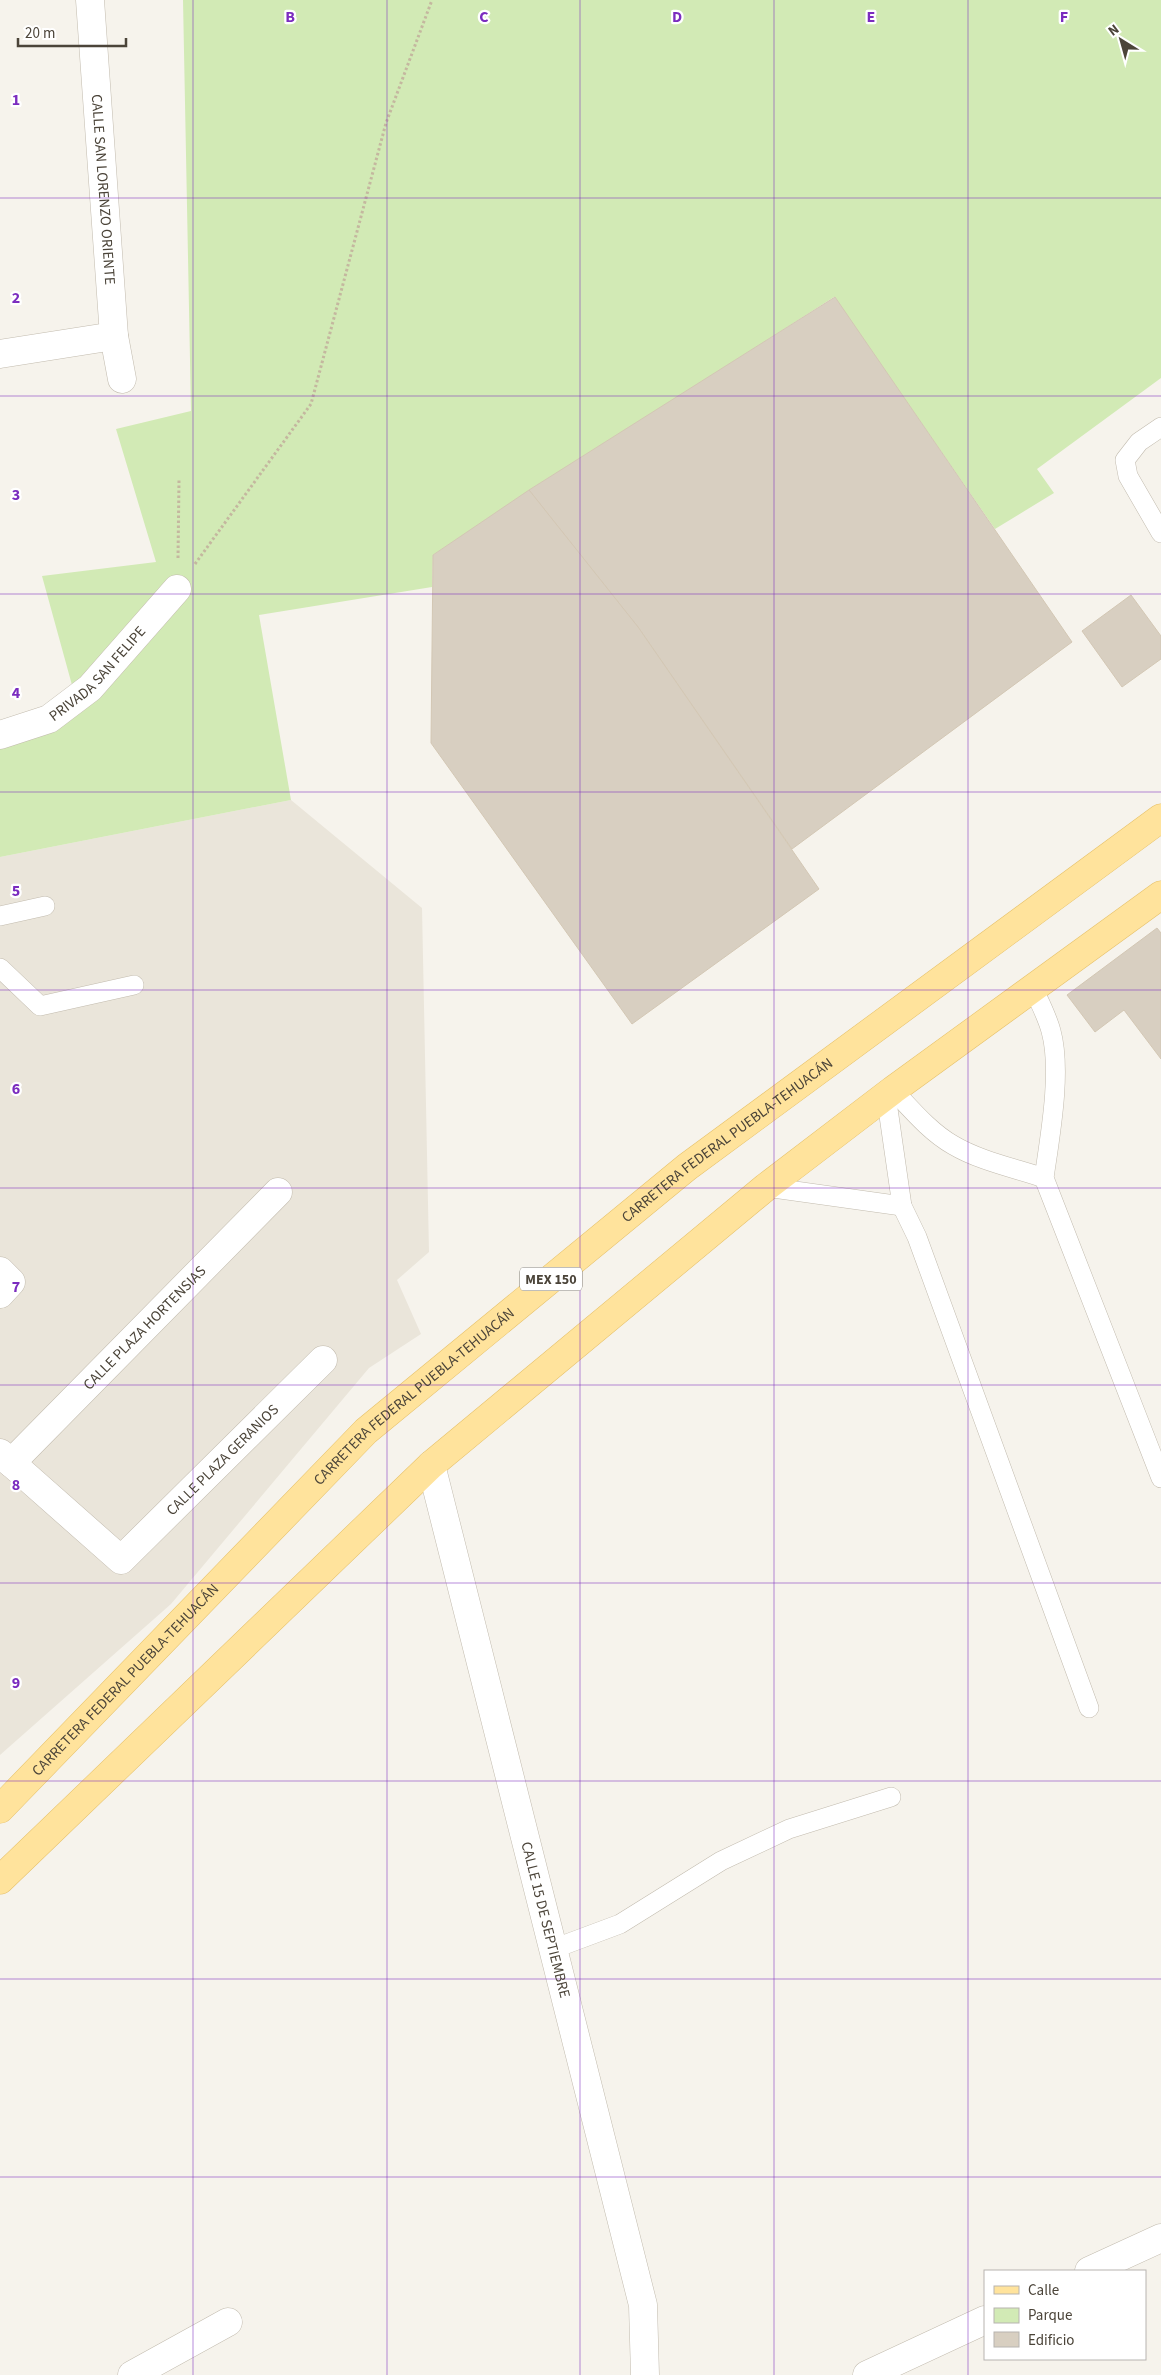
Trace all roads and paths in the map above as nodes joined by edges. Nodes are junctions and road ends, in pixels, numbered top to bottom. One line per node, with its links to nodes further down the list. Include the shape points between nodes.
1 (90, 0): 3 (street, CALLE SAN LORENZO ORIENTE)
2 (432, 0): 9 (path, via 386,123 312,404)
3 (114, 336): 4 (street); 5 (street, CALLE SAN LORENZO ORIENTE)
4 (0, 354)
5 (122, 379)
6 (1161, 427): 8 (lane, via 1139,442 1125,460 1128,476)
7 (179, 480): 9 (path)
8 (1161, 533)
9 (177, 589): 10 (street, PRIVADA SAN FELIPE, via 90,688 49,719)
10 (0, 735)
11 (1161, 818): 29 (main road, CARRETERA FEDERAL PUEBLA-TEHUACÁN / MEX 150, via 687,1167 366,1432)
12 (1161, 895): 17 (main road)
13 (45, 906): 14 (lane)
14 (0, 916)
15 (0, 968): 16 (lane, via 40,1006)
16 (134, 985)
17 (1033, 988): 18 (main road); 19 (lane, via 1051,1031 1055,1060)
18 (890, 1093): 19 (lane, via 952,1145); 20 (main road); 22 (lane)
19 (1044, 1178): 26 (lane)
20 (766, 1187): 22 (lane); 25 (main road)
21 (278, 1192): 24 (street, CALLE PLAZA HORTENSIAS)
22 (902, 1206): 27 (lane, via 917,1237)
23 (323, 1360): 24 (street, CALLE PLAZA GERANIOS, via 121,1560)
24 (5, 1458)
25 (431, 1465): 30 (main road); 31 (street, CALLE 15 DE SEPTIEMBRE)
26 (1161, 1478)
27 (1089, 1708)
28 (891, 1798): 31 (lane, via 789,1829 721,1861 620,1924)
29 (0, 1809)
30 (0, 1880)
31 (553, 1948): 37 (street, CALLE 15 DE SEPTIEMBRE, via 643,2305)
32 (1161, 2238): 33 (street)
33 (1091, 2270)
34 (984, 2320): 38 (street)
35 (228, 2322): 36 (street)
36 (132, 2375)
37 (645, 2375)
38 (867, 2375)

